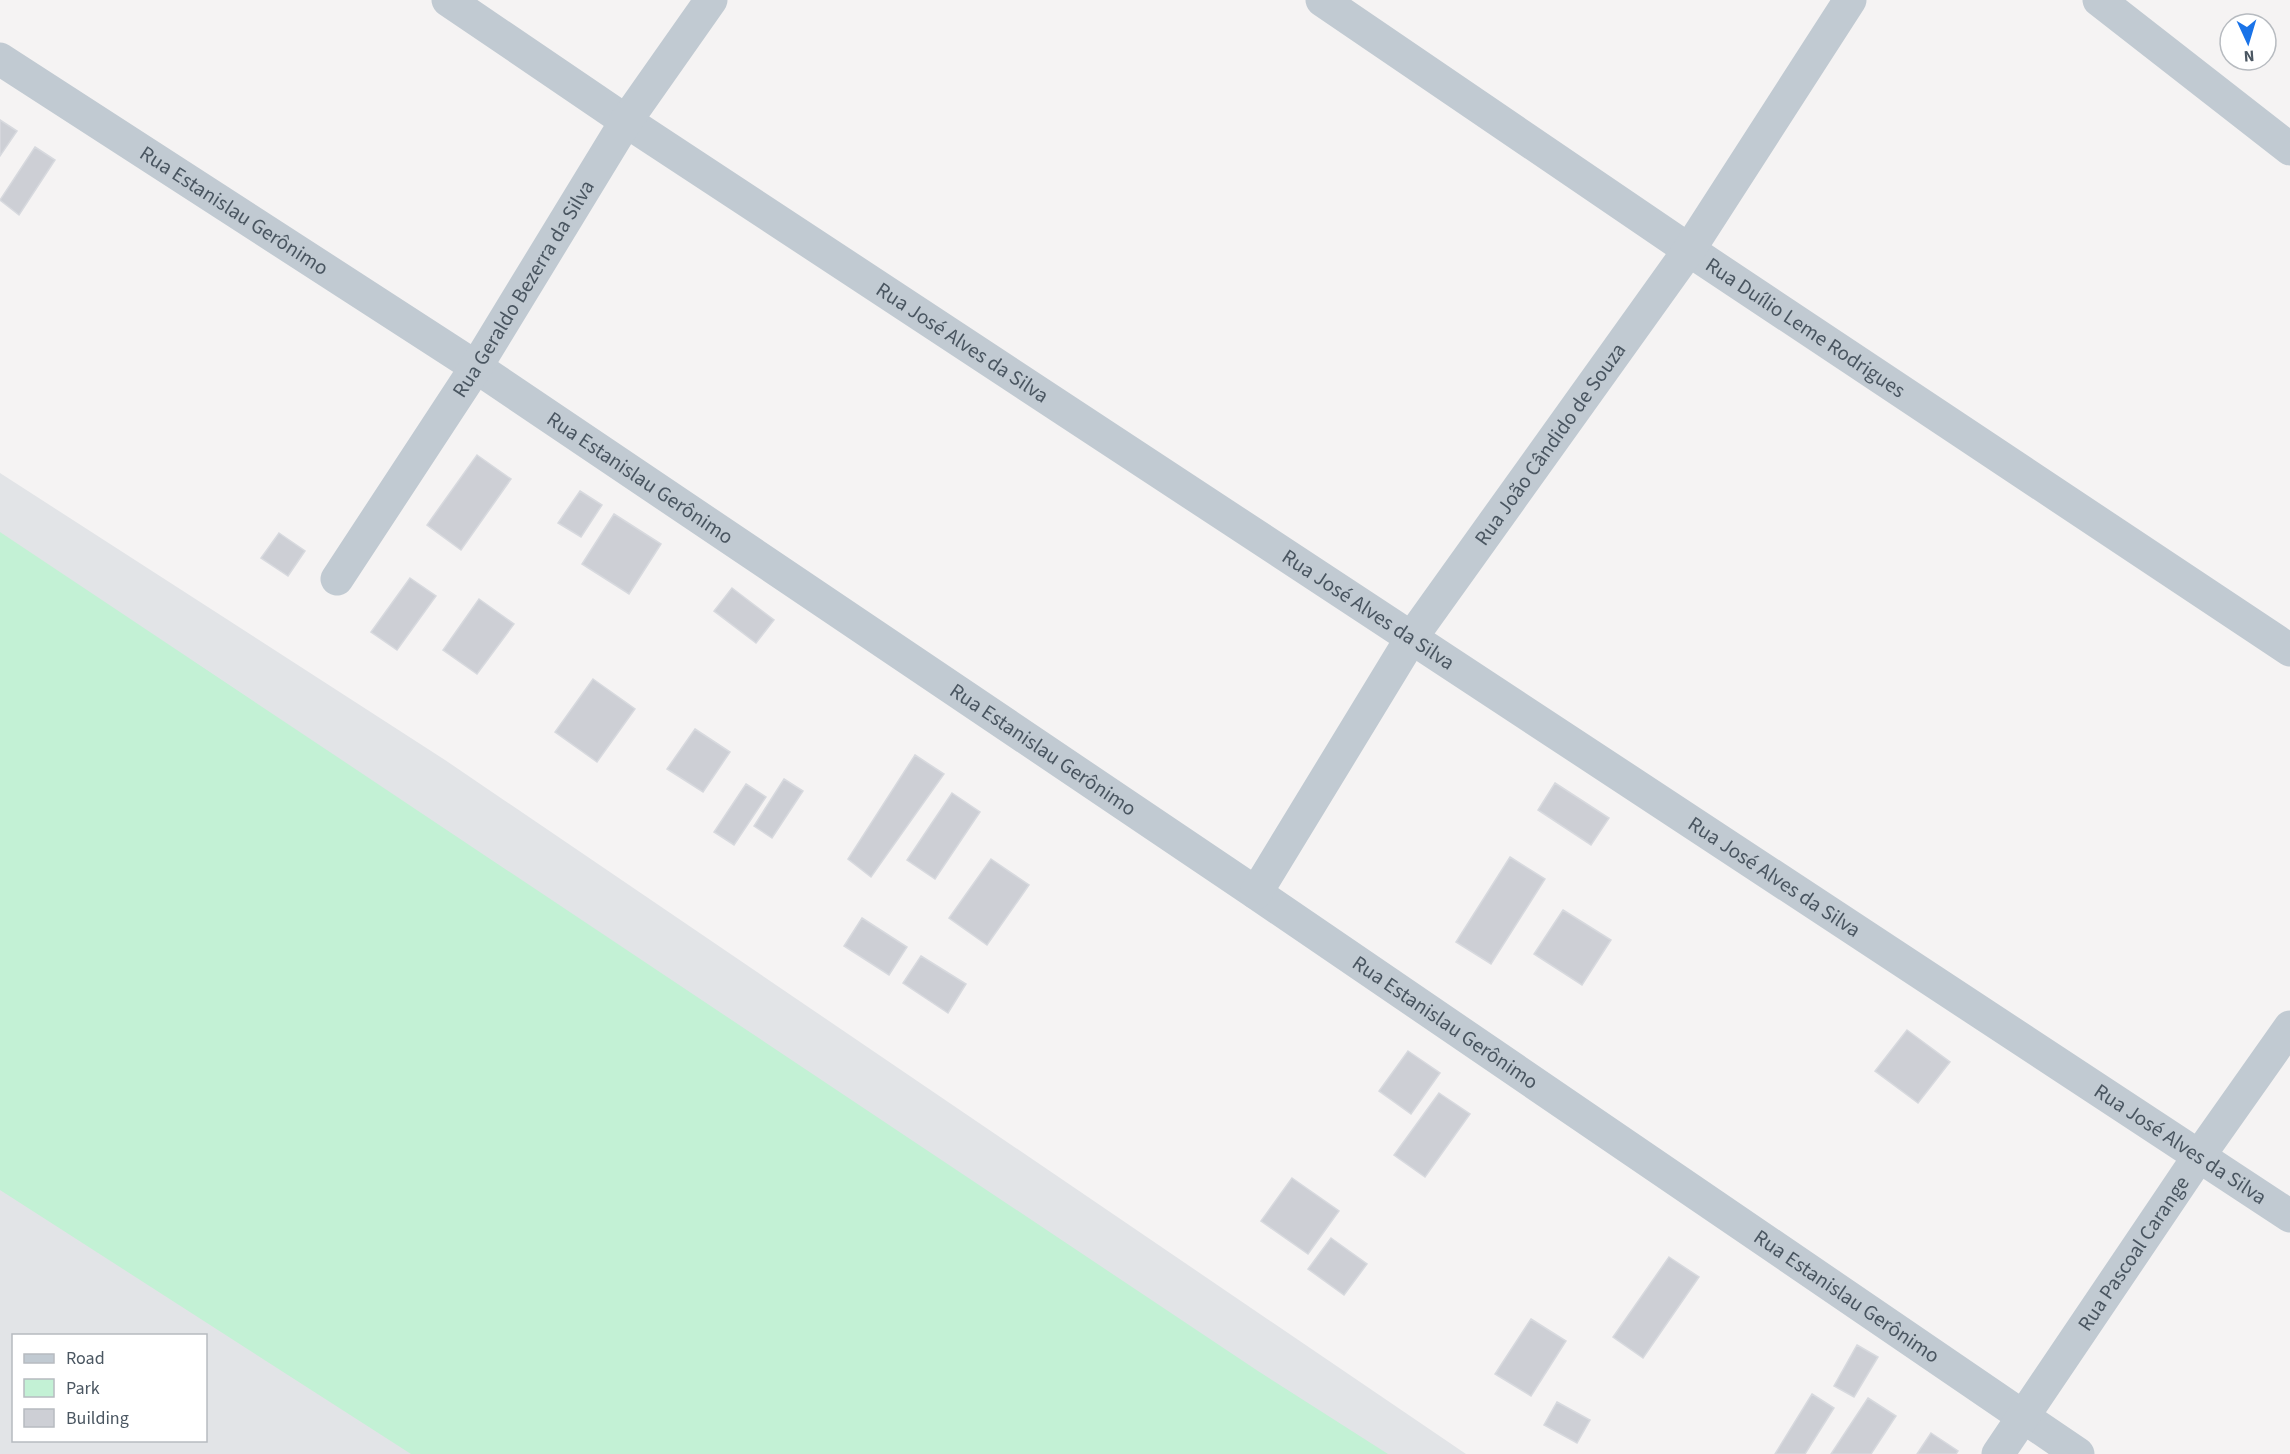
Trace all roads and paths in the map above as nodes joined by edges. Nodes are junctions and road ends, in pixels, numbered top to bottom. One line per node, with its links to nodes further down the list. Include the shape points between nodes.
1 (448, 0): 7 (street, Rua José Alves da Silva)
2 (711, 0): 7 (street, Rua Geraldo Bezerra da Silva)
3 (1323, 0): 9 (street, Rua Duílio Leme Rodrigues)
4 (1850, 0): 9 (street, Rua João Cândido de Souza)
5 (2098, 0): 8 (street)
6 (0, 59): 10 (street, Rua Estanislau Gerônimo)
7 (626, 121): 10 (street, Rua Geraldo Bezerra da Silva); 12 (street, Rua José Alves da Silva)
8 (2290, 149)
9 (1689, 250): 12 (street, Rua João Cândido de Souza); 13 (street, Rua Duílio Leme Rodrigues)
10 (476, 367): 11 (street, Rua Geraldo Bezerra da Silva); 14 (street, Rua Estanislau Gerônimo)
11 (337, 579)
12 (1412, 637): 14 (street, Rua João Cândido de Souza); 16 (street, Rua José Alves da Silva)
13 (2290, 650)
14 (1256, 893): 18 (street, Rua Estanislau Gerônimo)
15 (2290, 1027): 16 (street, Rua Pascoal Carange)
16 (2199, 1156): 17 (street, Rua José Alves da Silva); 18 (street, Rua Pascoal Carange)
17 (2290, 1216)
18 (2025, 1418): 19 (street, Rua Pascoal Carange); 20 (street, Rua Estanislau Gerônimo)
19 (1998, 1454)
20 (2078, 1454)

